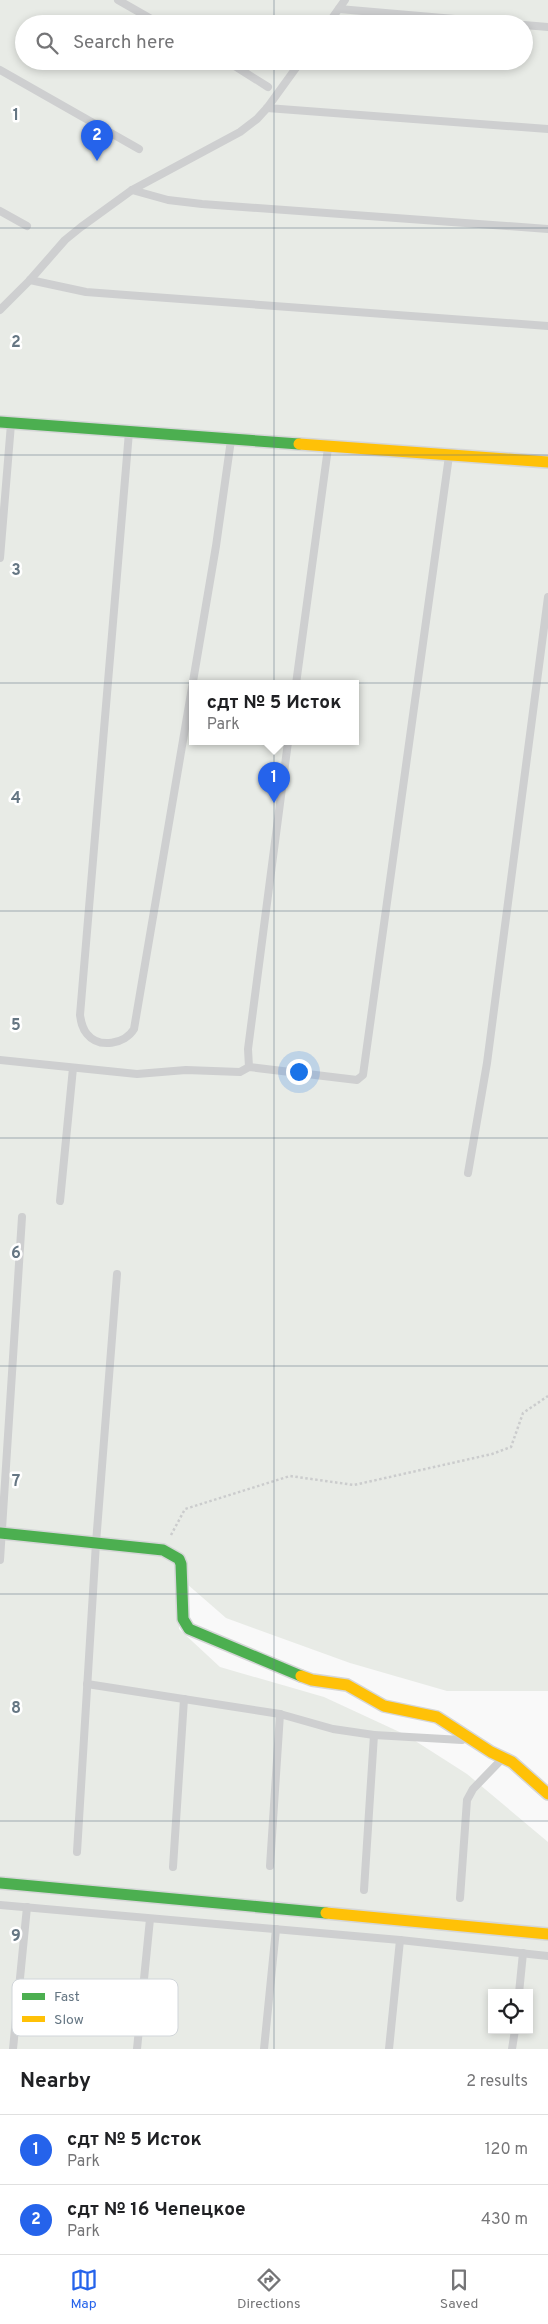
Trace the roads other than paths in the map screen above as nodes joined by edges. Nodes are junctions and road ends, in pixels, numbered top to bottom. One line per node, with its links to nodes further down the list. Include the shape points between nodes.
1 (118, 0): 4 (lane)
2 (345, 0): 3 (lane)
3 (339, 9): 5 (lane); 6 (lane)
4 (144, 15)
5 (335, 15)
6 (408, 15)
7 (533, 26): 8 (lane)
8 (548, 27)
9 (0, 70): 15 (lane)
10 (241, 70): 12 (lane)
11 (294, 70): 13 (lane)
12 (268, 87)
13 (267, 108): 14 (lane); 16 (lane, via 240,132)
14 (548, 130)
15 (139, 148)
16 (132, 190): 19 (lane, via 168,200 202,204); 20 (lane, via 65,240)
17 (0, 210): 18 (lane)
18 (27, 226)
19 (548, 229)
20 (30, 280): 21 (lane); 22 (lane, via 86,292)
21 (0, 310)
22 (548, 326)
23 (6, 422): 24 (street); 29 (lane)
24 (130, 430): 25 (street); 33 (lane, via 80,1015 88,1036 99,1041 122,1042 134,1029)
25 (231, 438): 26 (street); 31 (lane)
26 (328, 447): 27 (street); 32 (lane)
27 (449, 456): 28 (street); 36 (lane, via 363,1075 357,1080)
28 (548, 462)
29 (0, 558)
30 (548, 597): 38 (lane, via 487,1063)
31 (193, 680)
32 (297, 680)
33 (189, 705)
34 (288, 745): 36 (lane)
35 (0, 1060): 37 (lane)
36 (249, 1067): 37 (lane, via 240,1072 186,1070 137,1074)
37 (73, 1068): 39 (lane)
38 (468, 1173)
39 (60, 1201)
40 (22, 1217): 42 (lane)
41 (117, 1274): 43 (lane)
42 (1, 1533): 43 (street); 44 (lane)
43 (96, 1543): 45 (lane); 49 (street, via 164,1550 179,1558 183,1619 189,1629 312,1680 347,1685 384,1706 436,1717)
44 (0, 1560)
45 (87, 1684): 46 (lane); 52 (lane)
46 (184, 1699): 47 (lane); 54 (lane)
47 (280, 1714): 48 (lane, via 333,1729); 53 (lane)
48 (374, 1735): 49 (lane); 56 (lane)
49 (474, 1741): 50 (street)
50 (503, 1758): 51 (street, via 523,1770); 57 (lane, via 473,1789 467,1800)
51 (548, 1794)
52 (77, 1852)
53 (270, 1866)
54 (173, 1867)
55 (0, 1883): 62 (street)
56 (364, 1890)
57 (460, 1898)
58 (0, 1905): 59 (lane)
59 (27, 1907): 60 (lane); 66 (lane)
60 (150, 1919): 61 (lane); 67 (lane)
61 (276, 1929): 63 (lane); 74 (lane)
62 (548, 1934)
63 (400, 1940): 64 (lane); 75 (lane)
64 (523, 1953): 65 (lane); 68 (lane)
65 (548, 1956)
66 (20, 1979)
67 (144, 1979)
68 (519, 1989)
69 (514, 2034): 76 (lane)
70 (14, 2036): 72 (lane)
71 (138, 2036): 73 (lane)
72 (13, 2049)
73 (137, 2049)
74 (264, 2049)
75 (389, 2049)
76 (512, 2049)

